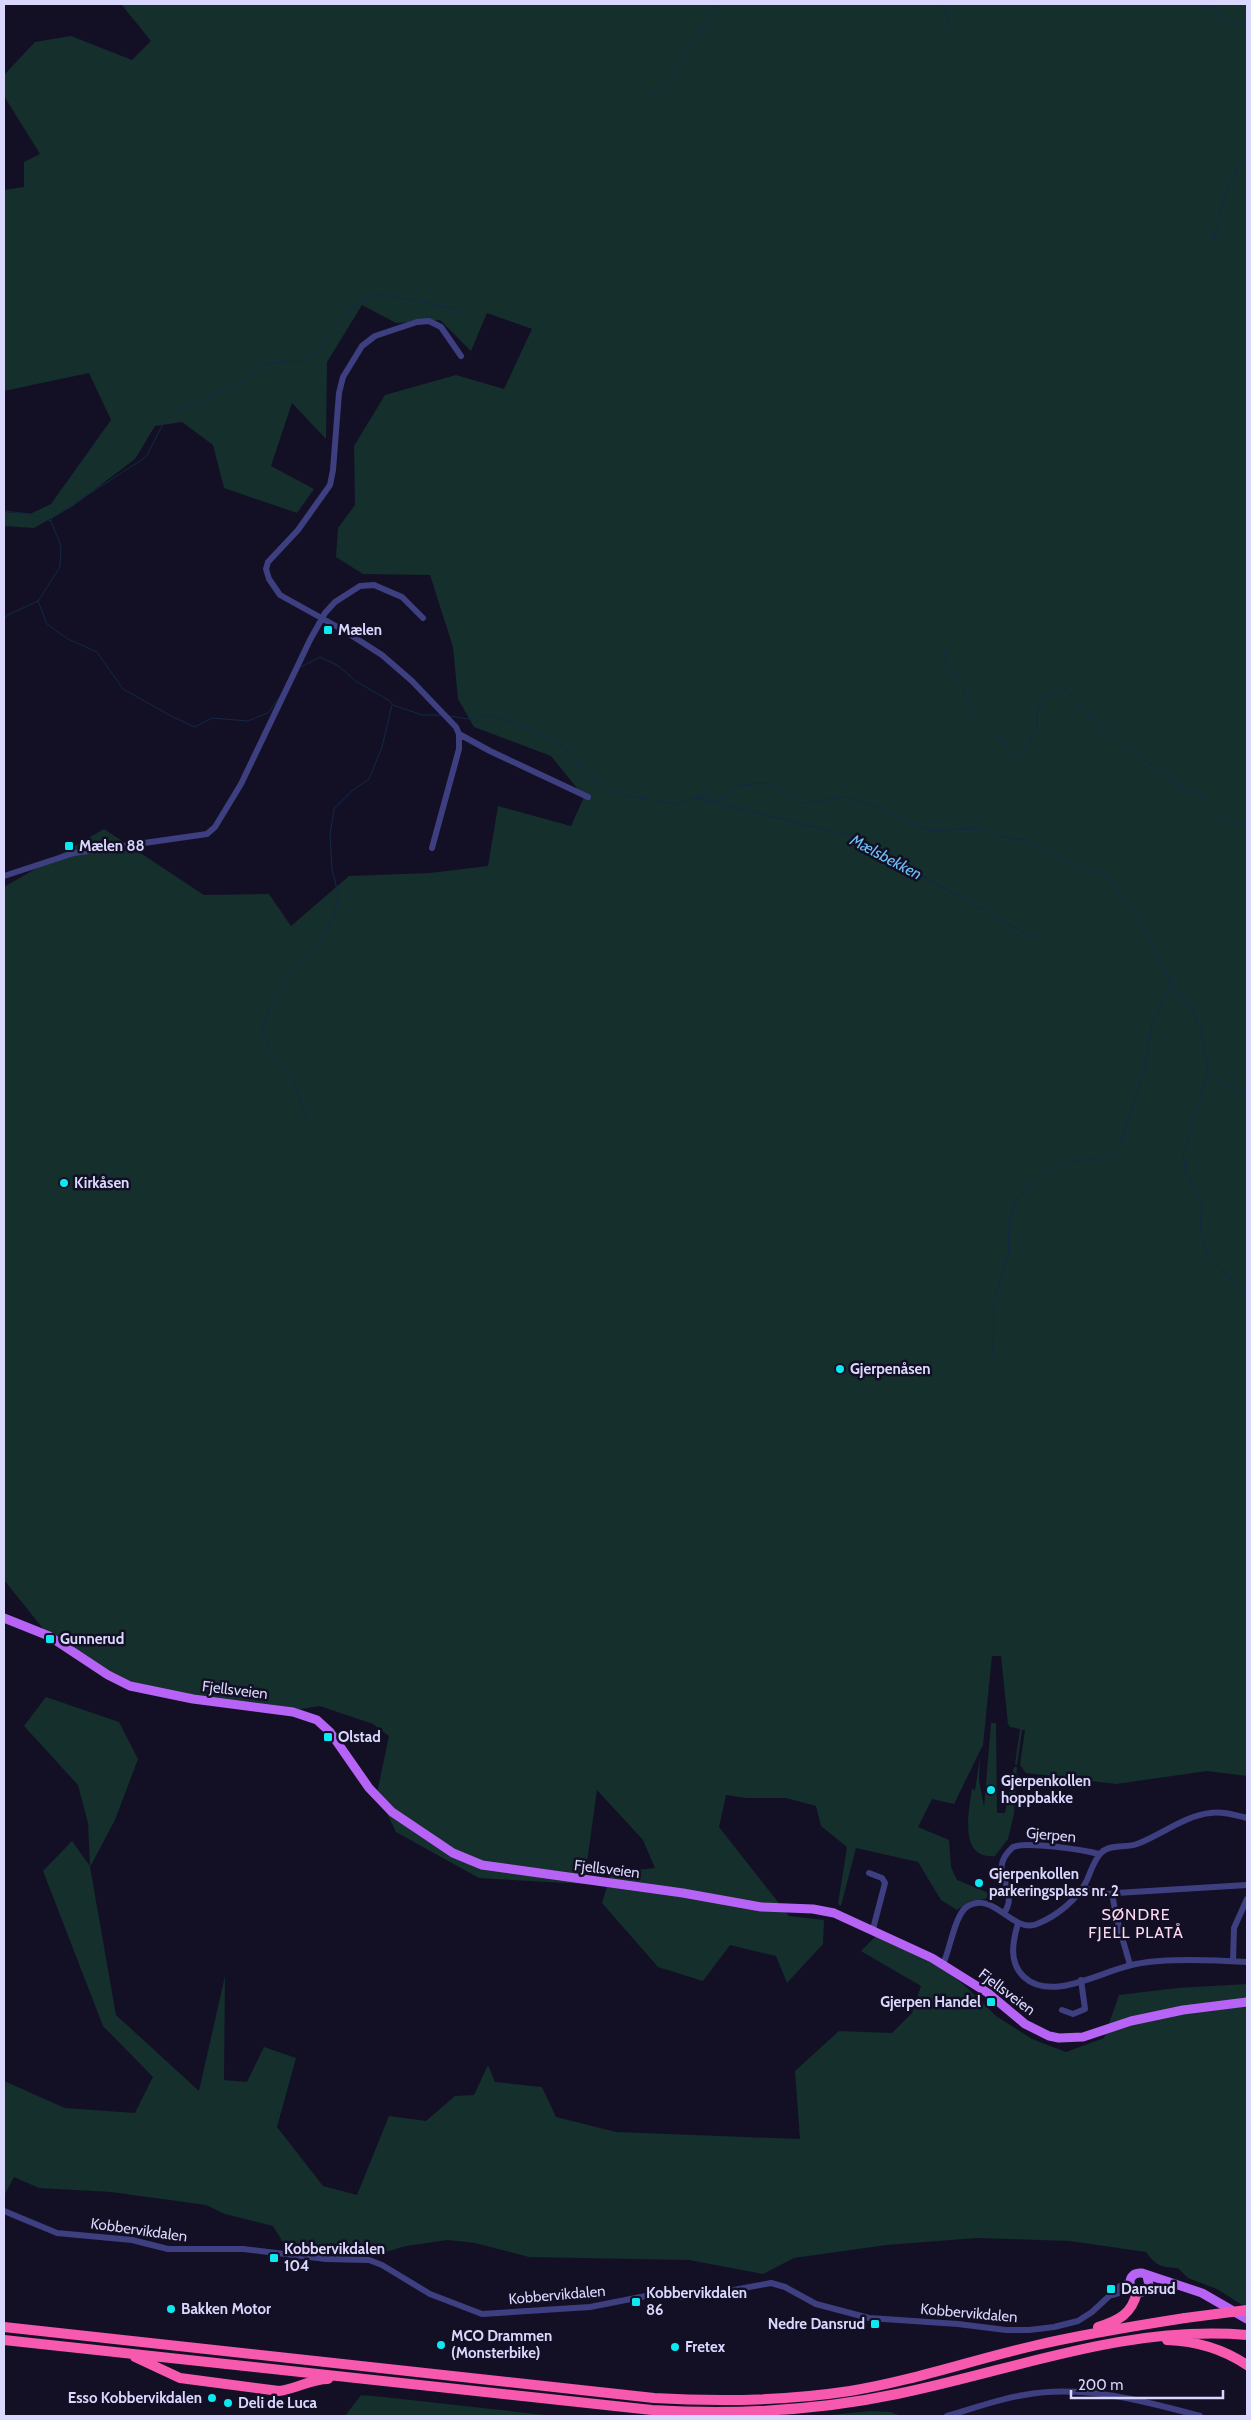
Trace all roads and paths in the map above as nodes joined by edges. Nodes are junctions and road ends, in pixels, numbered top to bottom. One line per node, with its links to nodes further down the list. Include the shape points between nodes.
1 (461, 356): 2 (street, via 438,324 417,322 370,338 348,368 339,393 330,485 298,530 268,562 266,569 269,580 280,595)
2 (322, 618): 3 (street, via 342,596 368,584 402,597); 4 (street, via 391,663 443,711); 7 (street, via 241,784 211,831 197,837 80,851)
3 (423, 618)
4 (459, 734): 5 (street); 6 (street, via 458,753)
5 (588, 797)
6 (432, 848)
7 (4, 876)
8 (4, 1618): 18 (main road, Fjellsveien, via 49,1636 130,1686 193,1699 293,1712 317,1720 330,1732 369,1788 392,1812 420,1833 472,1862 762,1907 824,1910)
9 (1247, 1818): 10 (street, via 1218,1812 1204,1814 1141,1842 1109,1848)
10 (1099, 1854): 13 (street); 16 (street, Gjerpen, via 1024,1845 1013,1847 1004,1860 1001,1873 1009,1896)
11 (869, 1873): 18 (street, via 885,1882)
12 (1247, 1885): 14 (street)
13 (1083, 1887): 14 (street, via 1100,1894); 17 (street, via 1074,1898 1040,1923 1027,1926)
14 (1112, 1893): 22 (street)
15 (1247, 1899): 19 (street, via 1234,1928)
16 (1004, 1914): 17 (street); 21 (street, via 983,1904 972,1904 964,1909)
17 (1018, 1923): 23 (street, via 1013,1956 1022,1975 1035,1985 1046,1988)
18 (873, 1929): 21 (main road, Fjellsveien)
19 (1233, 1961): 20 (street); 22 (street)
20 (1247, 1962)
21 (943, 1964): 24 (main road, Fjellsveien, via 1025,2024 1059,2038 1083,2038 1131,2021 1182,2010)
22 (1130, 1965): 23 (street)
23 (1081, 1980): 25 (street, via 1085,2009 1073,2014)
24 (1247, 2002)
25 (1062, 2010)
26 (4, 2211): 30 (street, Kobbervikdalen, via 58,2233 132,2240 168,2250 243,2249 326,2259 369,2260 430,2294 482,2314 590,2307 651,2295 707,2295 771,2283 816,2304 869,2318 1016,2330 1048,2328 1078,2320 1120,2286)
27 (1147, 2276): 28 (main road); 29 (main road); 30 (main road, via 1137,2273)
28 (1165, 2281): 29 (main road); 32 (main road, via 1202,2293)
29 (1149, 2286): 30 (main road, via 1144,2292)
30 (1133, 2288): 37 (highway, via 1131,2309 1118,2320)
31 (1247, 2310): 37 (highway, bridge)
32 (1247, 2319)
33 (4, 2327): 37 (highway, via 698,2401 764,2400 851,2391)
34 (1247, 2335): 36 (highway, via 1208,2333)
35 (4, 2340): 38 (highway)
36 (1103, 2344): 39 (highway, via 1165,2340 1191,2342 1215,2349); 40 (highway, via 1039,2357 898,2394 765,2412 652,2410)
37 (1033, 2346)
38 (107, 2350): 40 (highway); 40 (highway, via 144,2360 180,2378 279,2391 322,2379)
39 (1247, 2365)
40 (374, 2380)
41 (947, 2416): 42 (street, via 1024,2394 1062,2392 1130,2400)
42 (1200, 2416)

